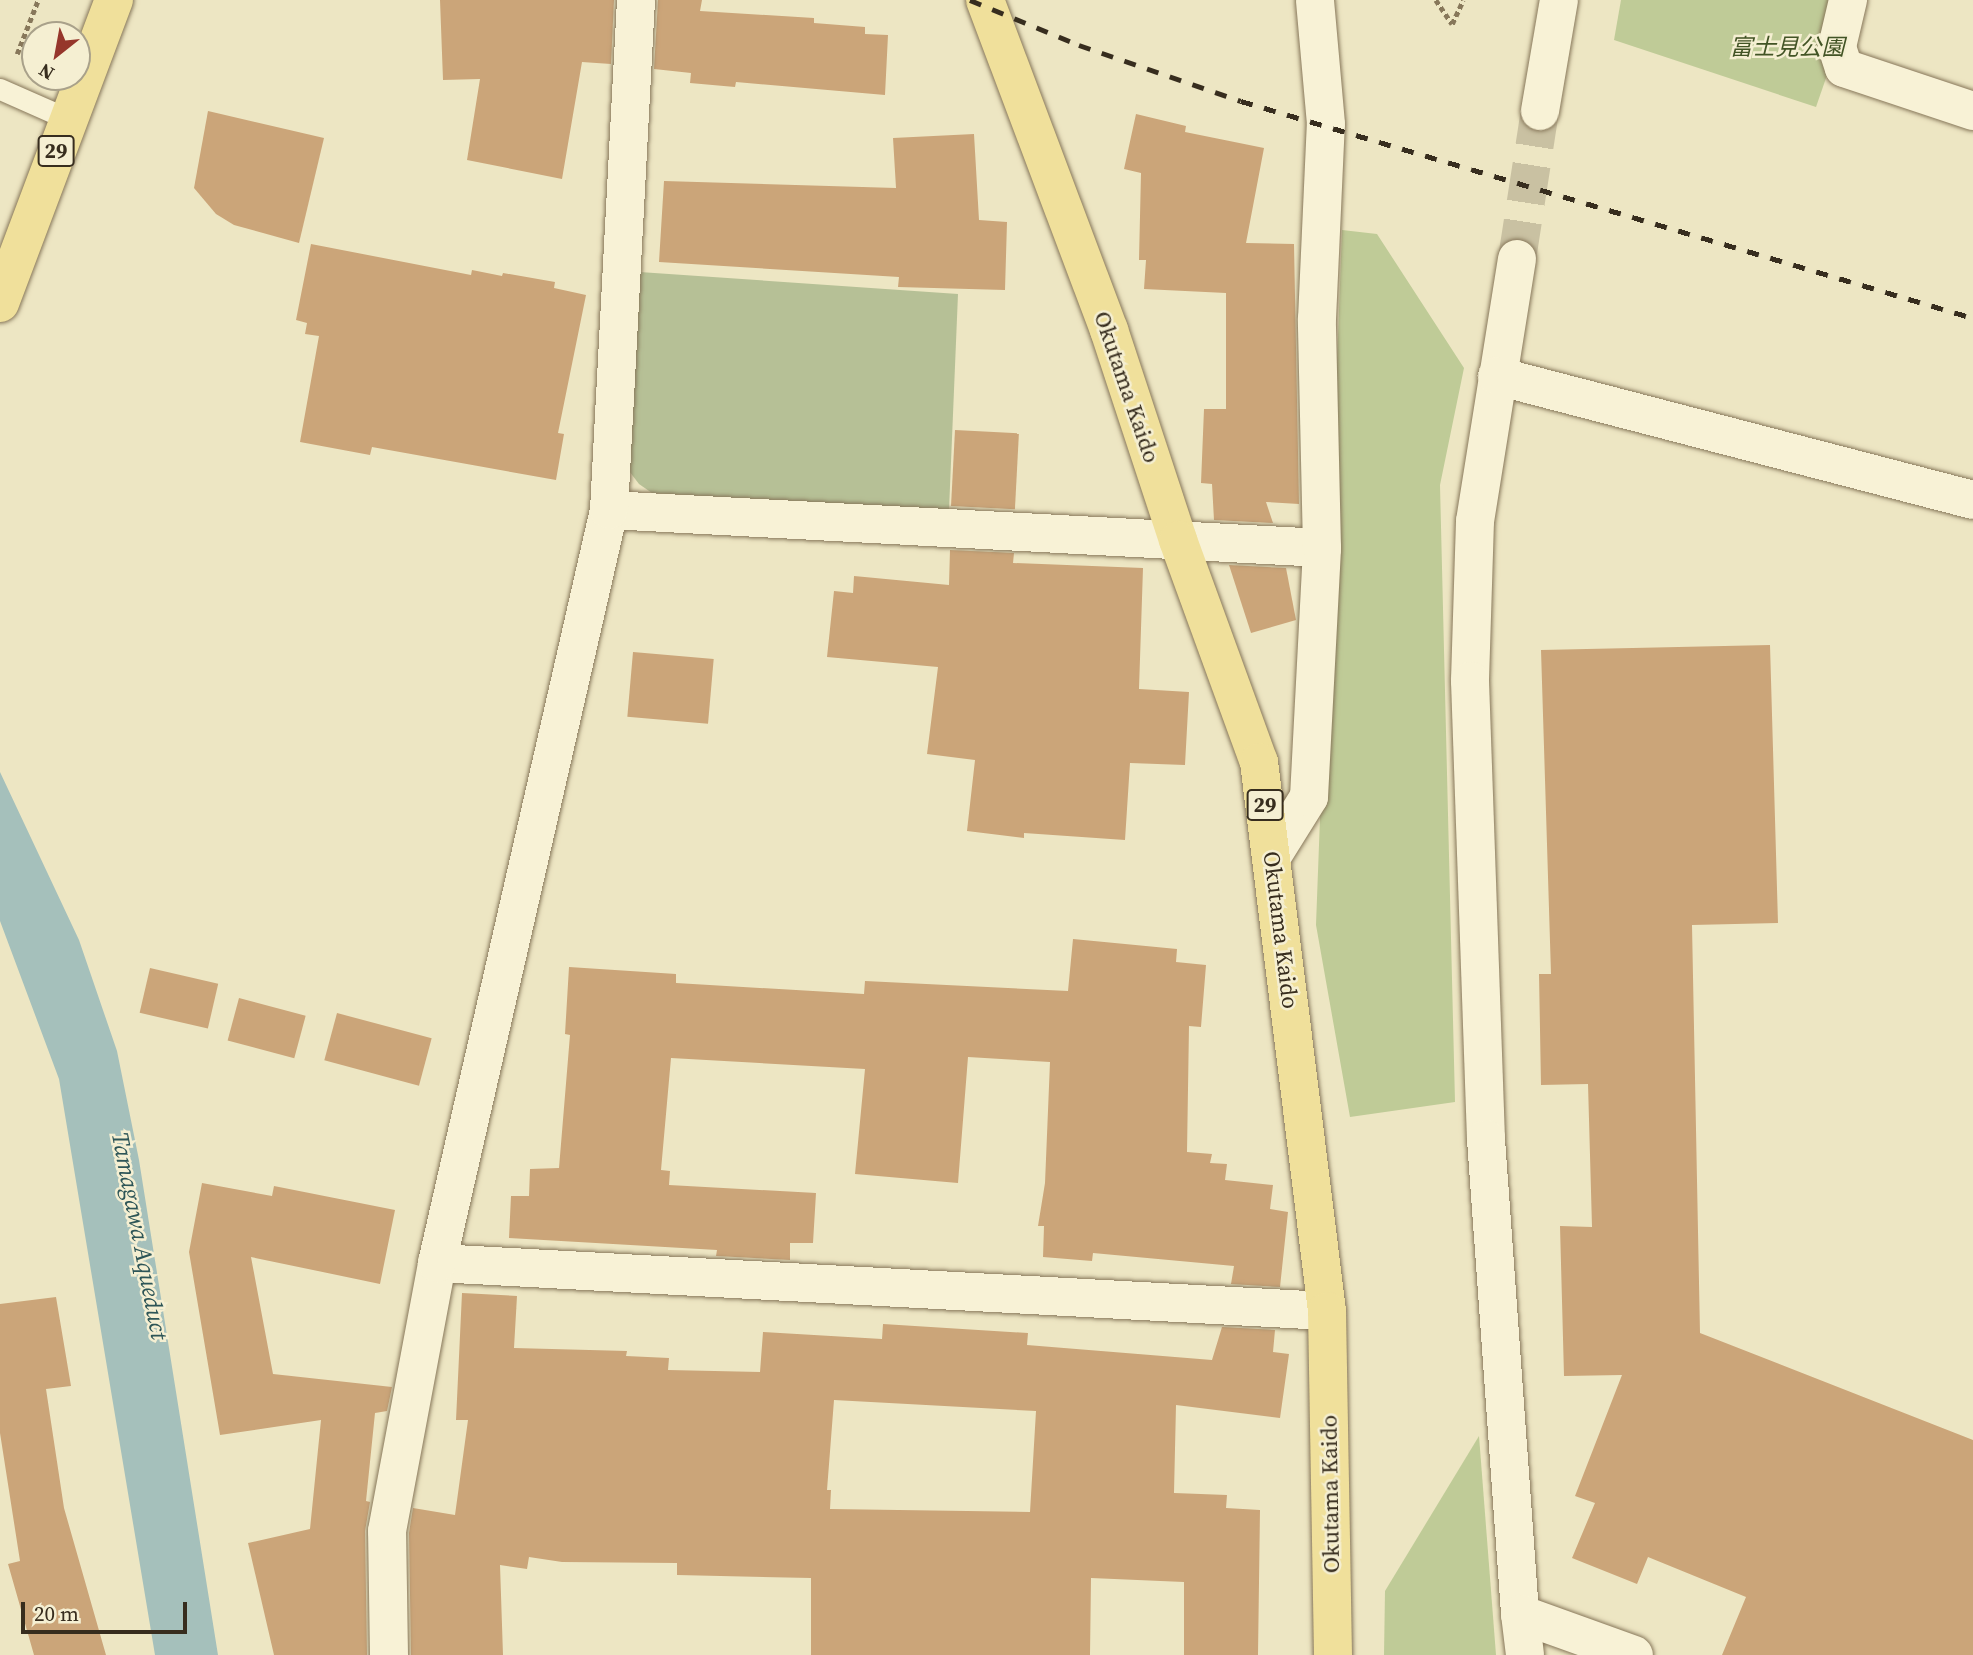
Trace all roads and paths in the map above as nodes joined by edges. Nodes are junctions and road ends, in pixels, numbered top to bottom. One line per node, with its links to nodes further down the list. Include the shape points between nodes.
1 (114, 0): 12 (main road, 29)
2 (636, 0): 17 (street)
3 (985, 0): 18 (main road, Okutama Kaido / 29, via 1110,330)
4 (1315, 0): 19 (street, via 1326,124 1317,319)
5 (1436, 0): 6 (path, via 1452,24)
6 (1463, 0)
7 (1559, 0): 10 (street)
8 (1847, 0): 11 (street, via 1837,47 1844,68)
9 (0, 89): 12 (lane)
10 (1540, 111)
11 (1973, 111)
12 (68, 119): 14 (main road, 29)
13 (1517, 259): 15 (street)
14 (0, 303)
15 (1497, 376): 16 (street); 23 (street, via 1475,521 1470,681 1486,1139)
16 (1973, 500)
17 (609, 510): 18 (street); 21 (street)
18 (1178, 540): 19 (street); 20 (main road, Okutama Kaido / 29, via 1259,762)
19 (1322, 548): 20 (street, via 1309,797)
20 (1271, 858): 22 (main road, Okutama Kaido / 29)
21 (438, 1263): 22 (street); 24 (street, via 387,1531)
22 (1327, 1311): 25 (main road, Okutama Kaido / 29)
23 (1520, 1614): 26 (street); 27 (street)
24 (389, 1655)
25 (1333, 1655)
26 (1524, 1655)
27 (1634, 1655)

